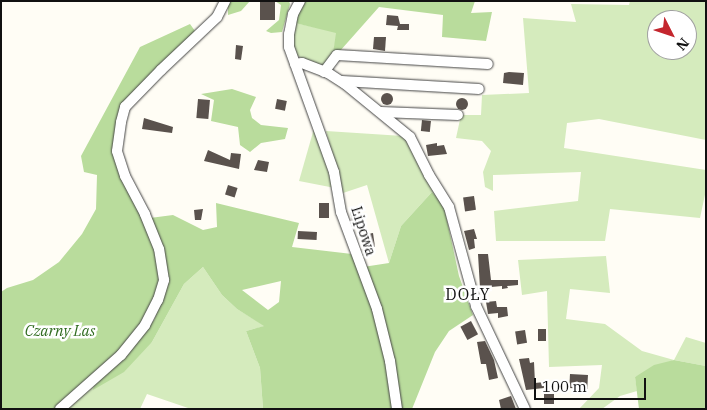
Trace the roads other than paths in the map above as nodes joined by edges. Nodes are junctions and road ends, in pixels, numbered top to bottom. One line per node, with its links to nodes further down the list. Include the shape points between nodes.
1 (225, 1): 10 (street, via 217,17 125,107 117,152 159,249 164,280 146,325 122,355)
2 (300, 1): 3 (street, Lipowa, via 293,14 289,34 289,47)
3 (295, 64): 5 (street, via 302,63); 11 (street, Lipowa, via 334,172 341,212 377,309 390,361)
4 (488, 64): 5 (street, via 337,55)
5 (324, 72): 6 (street)
6 (341, 81): 7 (street); 8 (street)
7 (479, 89)
8 (382, 112): 9 (street); 12 (street, via 410,136 449,207 476,306)
9 (458, 115)
10 (60, 409)
11 (397, 409)
12 (525, 409)

